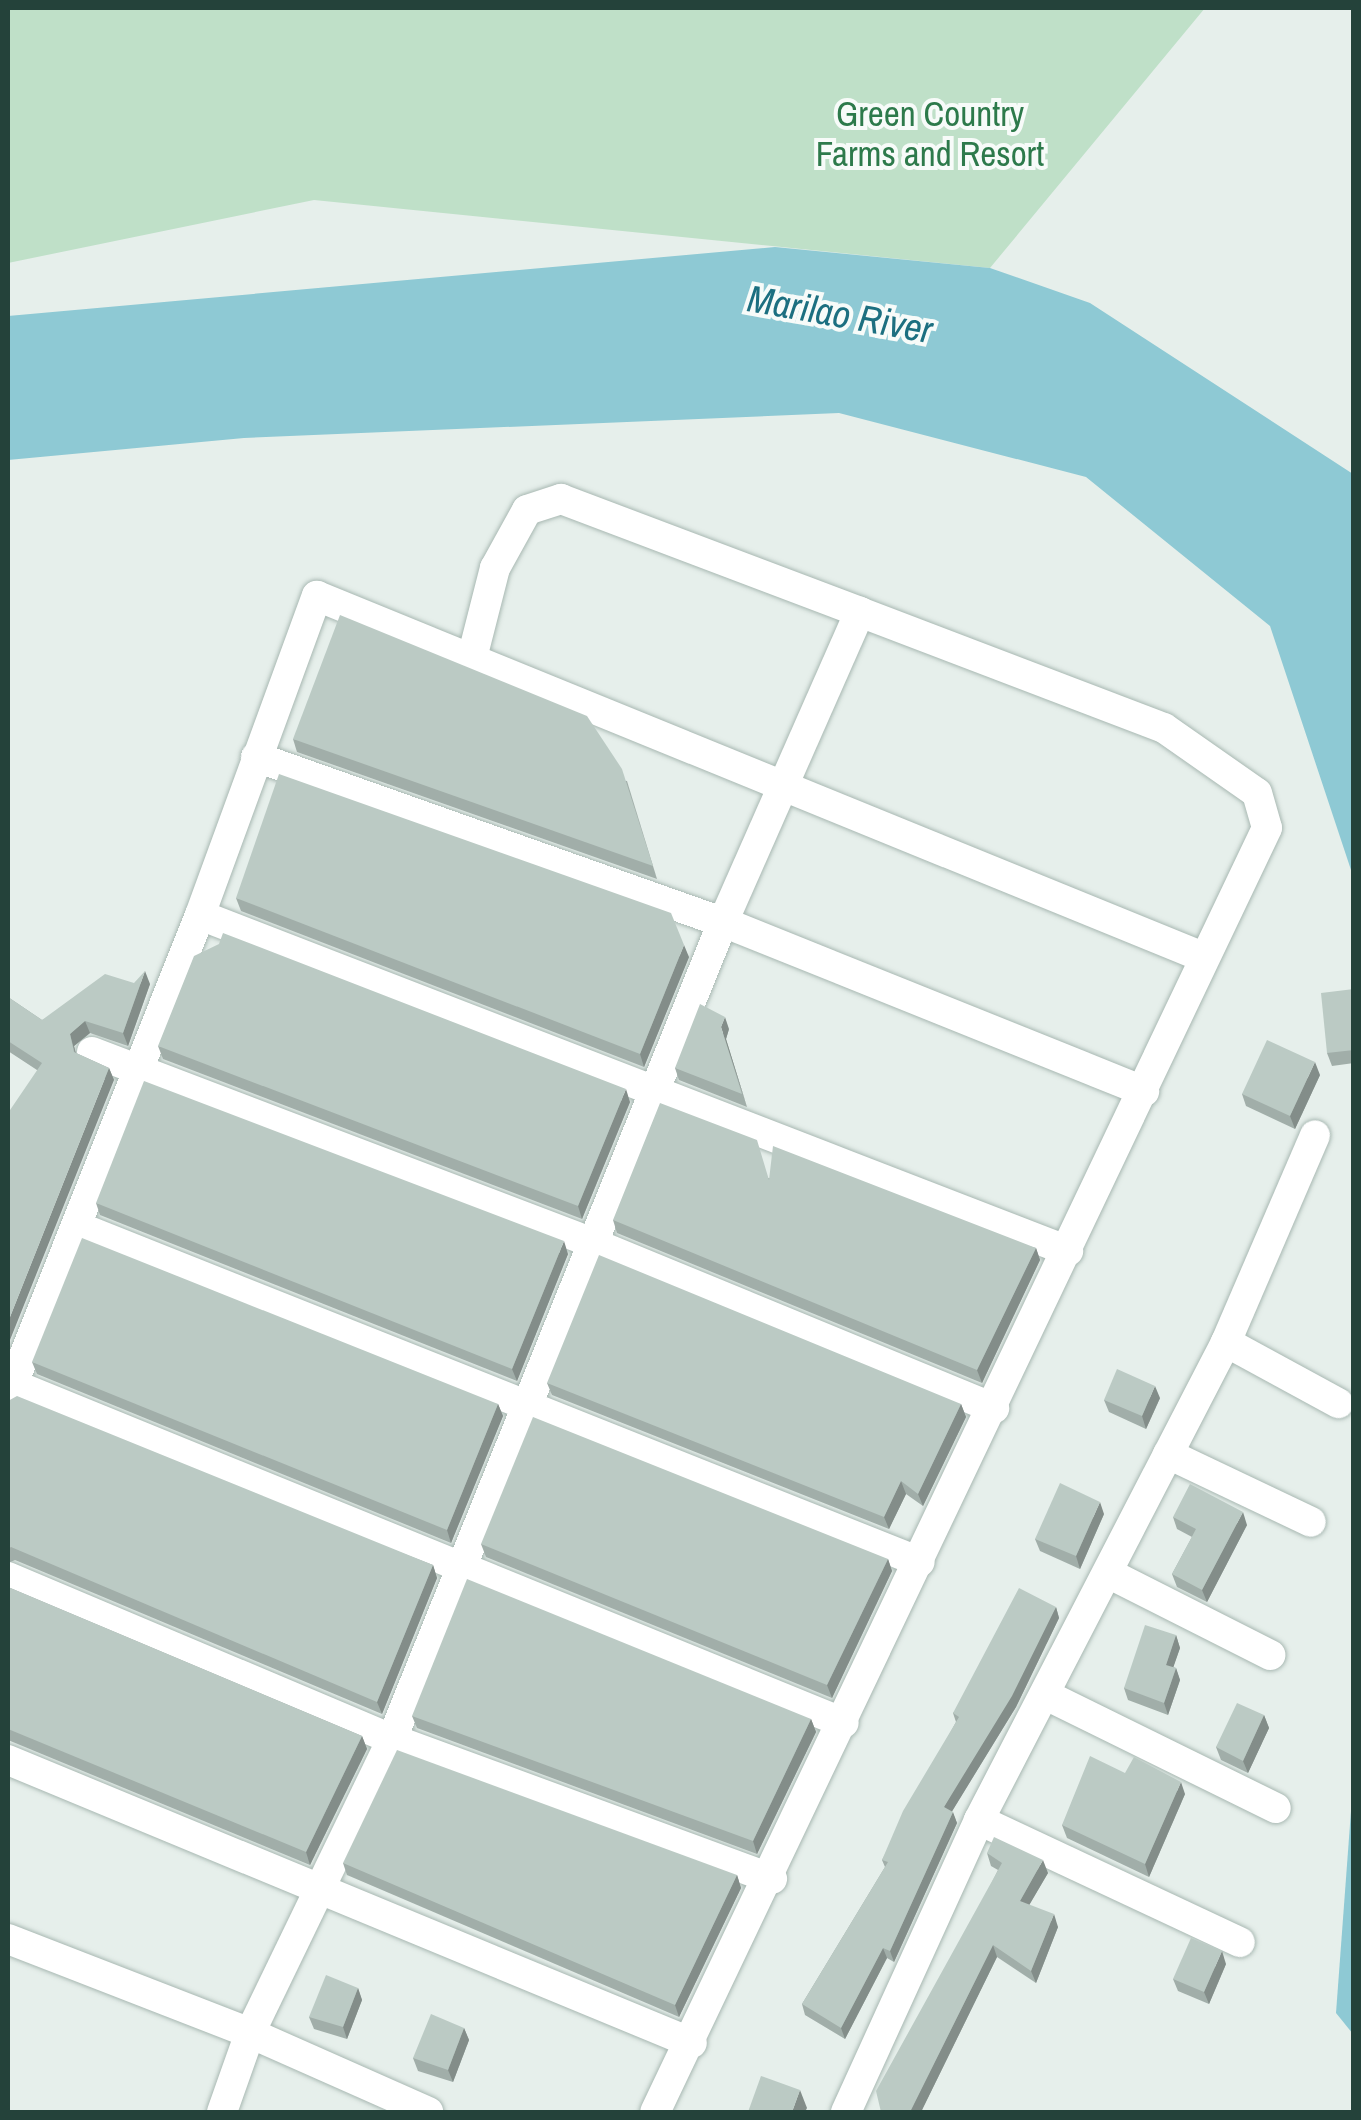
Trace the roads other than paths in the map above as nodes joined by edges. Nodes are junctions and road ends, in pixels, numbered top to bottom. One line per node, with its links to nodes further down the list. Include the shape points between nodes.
1 (860, 612): 2 (street, via 560,499 527,510 495,568); 4 (street); 7 (street, via 1164,728 1257,793 1267,828)
2 (471, 662): 3 (street, via 318,596); 4 (street)
3 (256, 756): 5 (street); 6 (street)
4 (789, 785): 6 (street); 7 (street)
5 (200, 915): 9 (street); 10 (street)
6 (723, 922): 10 (street); 11 (street)
7 (1203, 956): 11 (street)
8 (92, 1052): 9 (street)
9 (138, 1070): 13 (street); 14 (street)
10 (656, 1087): 14 (street); 15 (street)
11 (1144, 1091): 15 (street)
12 (1316, 1135): 16 (street)
13 (76, 1226): 17 (street); 19 (street)
14 (593, 1244): 19 (street); 20 (street)
15 (1068, 1252): 20 (street)
16 (1226, 1342): 18 (street); 21 (street)
17 (10, 1390): 24 (street)
18 (1338, 1403)
19 (528, 1405): 23 (street); 24 (street)
20 (994, 1408): 23 (street)
21 (1168, 1454): 22 (street); 25 (street)
22 (1311, 1522)
23 (920, 1562): 29 (street)
24 (462, 1566): 29 (street); 30 (street)
25 (1108, 1573): 27 (street); 28 (street)
26 (8, 1577): 30 (street)
27 (1270, 1655)
28 (1046, 1695): 32 (street); 33 (street)
29 (844, 1723): 34 (street)
30 (392, 1739): 34 (street); 35 (street)
31 (8, 1760): 35 (street)
32 (1276, 1808)
33 (979, 1820): 37 (street); 43 (street)
34 (772, 1879): 39 (street)
35 (319, 1887): 38 (street); 39 (street)
36 (8, 1939): 38 (street)
37 (1240, 1942)
38 (250, 2033): 40 (street); 41 (street)
39 (692, 2043): 42 (street)
40 (222, 2112)
41 (428, 2112)
42 (655, 2112)
43 (846, 2112)

